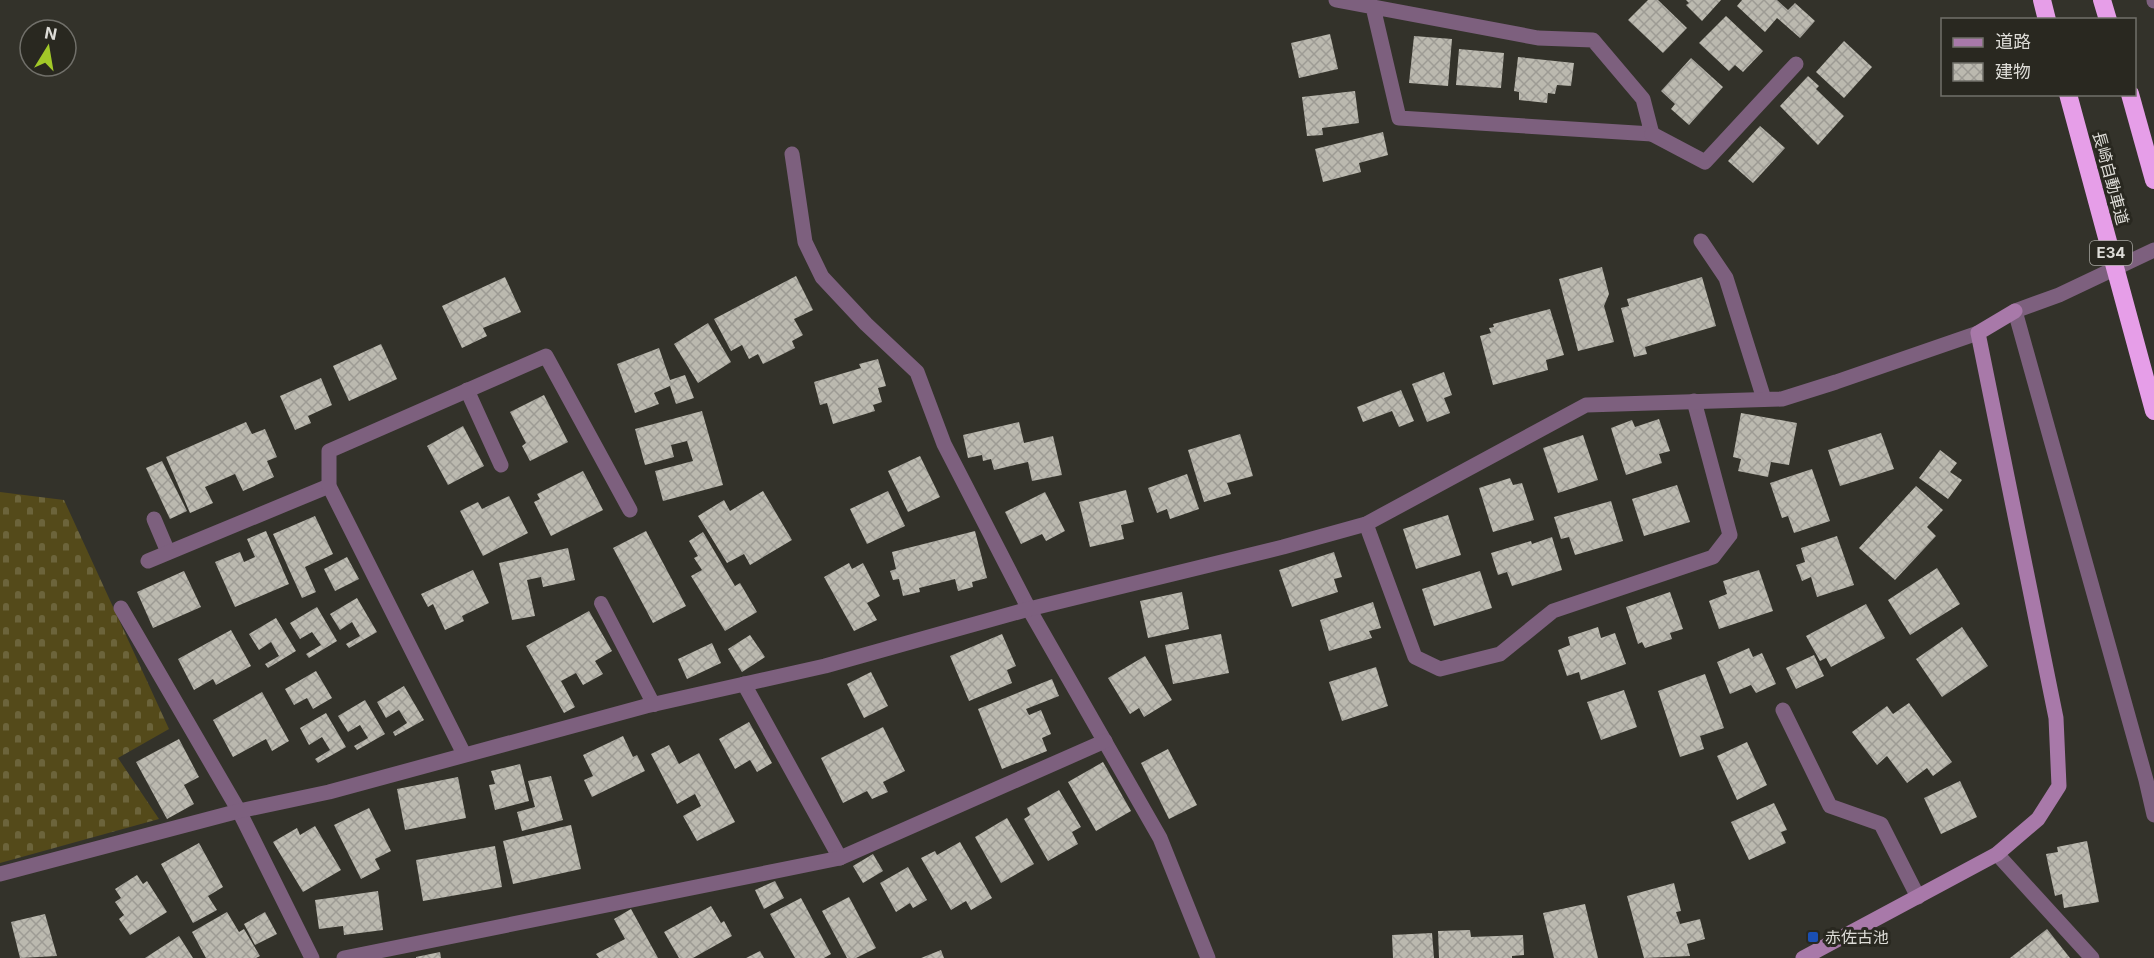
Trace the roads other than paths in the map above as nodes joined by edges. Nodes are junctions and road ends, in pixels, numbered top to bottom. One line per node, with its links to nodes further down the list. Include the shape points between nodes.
1 (1336, 0): 4 (street)
2 (2042, 0): 5 (highway)
3 (2102, 0): 6 (highway)
4 (1373, 7): 10 (street, via 1538,38 1593,39 1643,99); 10 (street, via 1399,118)
5 (2047, 18)
6 (2107, 18)
7 (1796, 64): 10 (street, via 1705,162)
8 (2069, 96): 20 (highway, 長崎自動車道 / E34)
9 (2131, 96): 12 (highway)
10 (1652, 134)
11 (792, 154): 30 (street, via 805,242 822,277 917,372 944,444)
12 (2154, 180)
13 (1701, 241): 18 (street, via 1726,278)
14 (2154, 250): 15 (street, via 2059,295)
15 (2015, 311): 16 (street); 37 (street)
16 (1978, 333): 18 (street, via 1782,399); 38 (street, via 2056,718 2059,786 2038,819)
17 (467, 390): 21 (street); 22 (street, via 329,451); 23 (street, via 546,356)
18 (1764, 399): 19 (street)
19 (1694, 401): 25 (street, via 1586,405); 25 (street, via 1730,535 1713,557 1553,611 1500,654 1440,669 1415,657)
20 (2154, 411)
21 (501, 465)
22 (329, 486): 26 (street); 35 (street)
23 (630, 510)
24 (154, 519): 26 (street)
25 (1366, 524): 30 (street)
26 (168, 552): 27 (street)
27 (148, 561)
28 (601, 603): 32 (lane)
29 (121, 608): 36 (street)
30 (1029, 609): 31 (street, via 825,666); 34 (street)
31 (744, 684): 32 (street); 39 (street)
32 (654, 705): 35 (street)
33 (1783, 710): 41 (street, via 1830,806 1881,824)
34 (1105, 741): 39 (street); 44 (street, via 1160,838)
35 (464, 754): 36 (street, via 329,792)
36 (239, 811): 40 (street); 42 (street)
37 (2154, 815)
38 (1997, 854): 41 (street); 46 (street)
39 (840, 858): 43 (street)
40 (0, 874)
41 (1918, 897): 45 (street)
42 (312, 958)
43 (344, 958)
44 (1208, 958)
45 (1803, 958)
46 (2092, 958)

